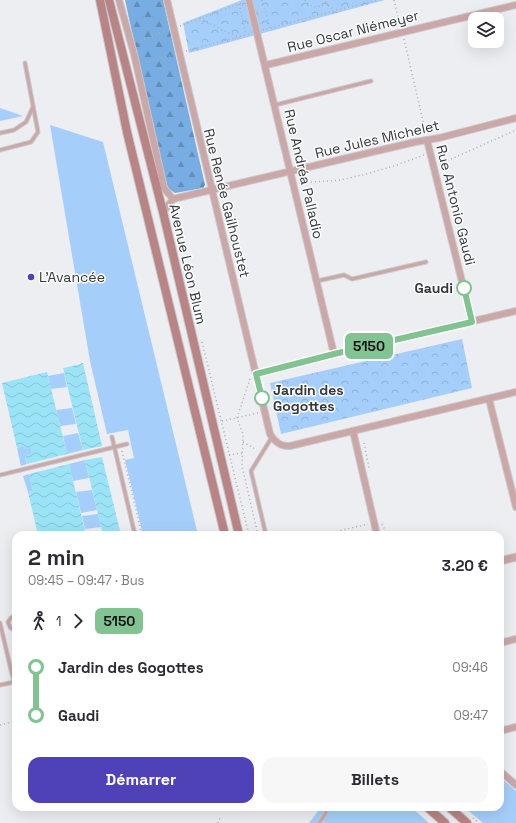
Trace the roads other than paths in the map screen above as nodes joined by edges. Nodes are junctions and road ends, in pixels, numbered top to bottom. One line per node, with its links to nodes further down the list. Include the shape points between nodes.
1 (100, 0): 38 (main road, Avenue Léon Blum, via 127,132)
2 (108, 0): 11 (main road, Avenue Léon Blum)
3 (113, 0): 11 (main road)
4 (119, 0): 20 (street, via 134,54 164,188)
5 (167, 0): 19 (street, Rue Renée Gailhoustet)
6 (249, 0): 9 (street, Rue Andréa Palladio)
7 (516, 5): 9 (street, Rue Oscar Niémeyer)
8 (25, 63): 13 (lane)
9 (266, 65): 12 (street, Rue Andréa Palladio)
10 (371, 81): 12 (lane)
11 (130, 90): 21 (main road, Avenue Léon Blum)
12 (275, 105): 18 (street, Rue Andréa Palladio)
13 (33, 107): 15 (lane, via 26,122 14,130); 17 (lane, via 38,132 31,142)
14 (516, 118): 16 (street, Rue Jules Michelet)
15 (0, 133)
16 (427, 140): 18 (street, Rue Jules Michelet); 25 (street, Rue Antonio Gaudi)
17 (0, 150)
18 (290, 172): 19 (street, Rue Jules Michelet); 23 (street, Rue Andréa Palladio)
19 (211, 190): 20 (street, Rue Jules Michelet); 27 (street, Rue Renée Gailhoustet)
20 (173, 199): 21 (street)
21 (163, 212): 39 (main road, Avenue Léon Blum)
22 (426, 262): 23 (lane, via 352,279 344,275)
23 (317, 281): 26 (street, Rue Andréa Palladio)
24 (516, 311): 25 (street)
25 (472, 322): 26 (street)
26 (334, 354): 27 (street)
27 (256, 374): 32 (street, Rue Renée Gailhoustet)
28 (516, 392): 29 (street)
29 (489, 399): 30 (street); 36 (street)
30 (353, 431): 32 (street, via 287,446 279,444); 41 (street)
31 (112, 436): 34 (lane)
32 (272, 437): 40 (lane, via 251,471)
33 (127, 444): 34 (lane)
34 (114, 447): 35 (lane); 37 (lane)
35 (0, 475)
36 (516, 507)
37 (134, 531)
38 (224, 531)
39 (238, 531)
40 (265, 531)
41 (376, 531)
42 (516, 557): 43 (street)
43 (504, 560)
44 (12, 617): 46 (lane, via 8,622)
45 (0, 623): 49 (lane)
46 (12, 629)
47 (516, 639): 48 (street)
48 (504, 642)
49 (12, 674)
50 (12, 682): 51 (lane)
51 (0, 685)
52 (516, 727): 53 (street)
53 (504, 730)
54 (504, 774): 55 (street)
55 (516, 785)
56 (326, 811): 59 (lane)
57 (432, 811): 60 (main road)
58 (454, 811): 61 (main road)
59 (319, 823)
60 (445, 823)
61 (467, 823)

